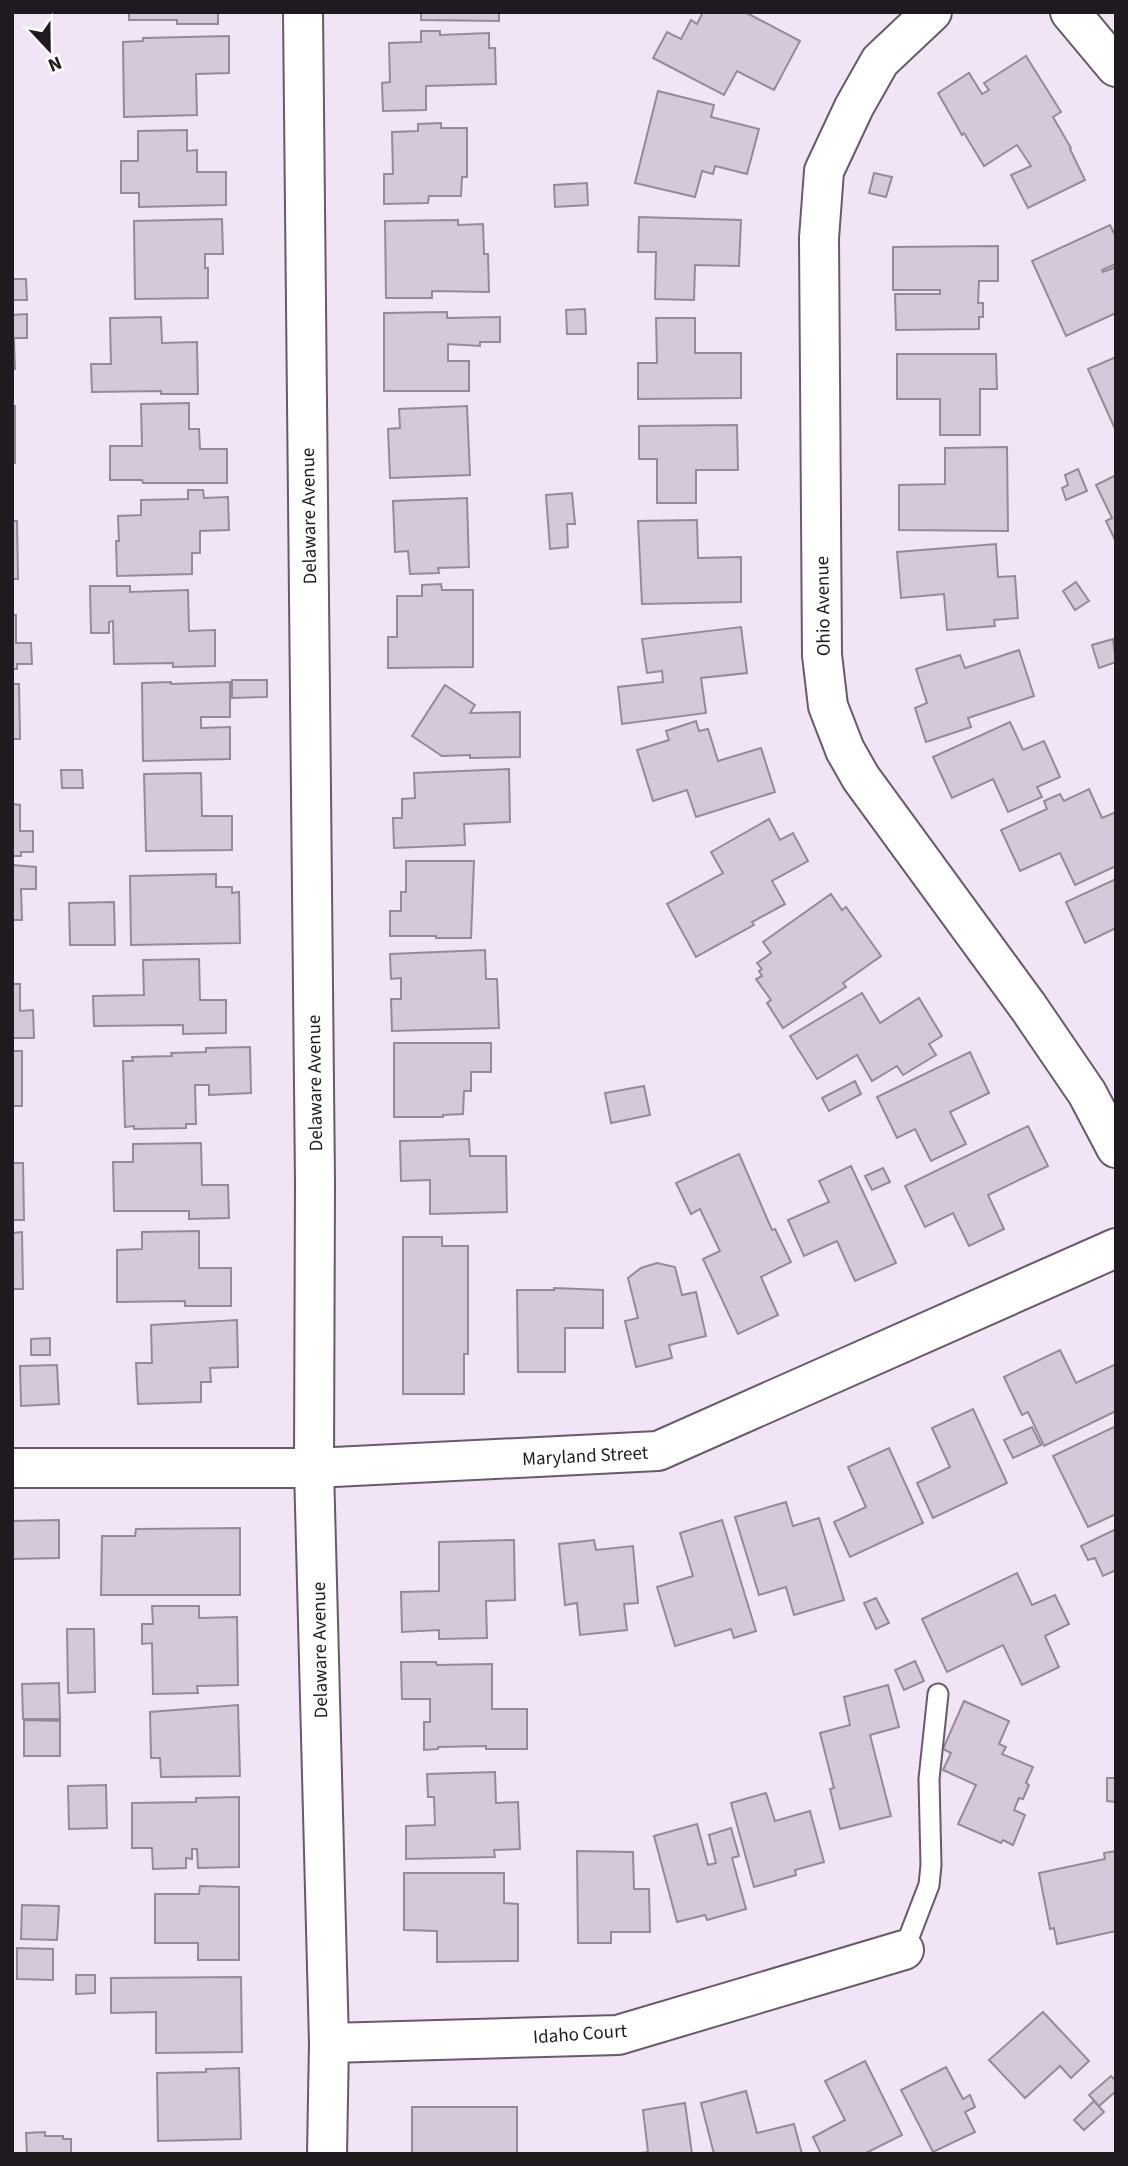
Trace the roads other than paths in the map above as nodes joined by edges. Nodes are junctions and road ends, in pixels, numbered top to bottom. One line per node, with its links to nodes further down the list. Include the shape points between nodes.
1 (303, 12): 8 (street, Delaware Avenue)
2 (932, 12): 5 (street, Ohio Avenue, via 880,61 824,171 819,238 821,599 828,706 861,778 1036,1018 1087,1093)
3 (1070, 12): 4 (street)
4 (1116, 67)
5 (1116, 1148)
6 (1116, 1248): 8 (street, Maryland Street, via 658,1451)
7 (12, 1468): 8 (street, Maryland Street)
8 (314, 1468): 11 (street, Delaware Avenue)
9 (938, 1694): 10 (lane, via 929,1779 929,1885)
10 (904, 1950): 11 (street, Idaho Court, via 618,2035)
11 (328, 2043): 12 (street, Delaware Avenue)
12 (327, 2154)

